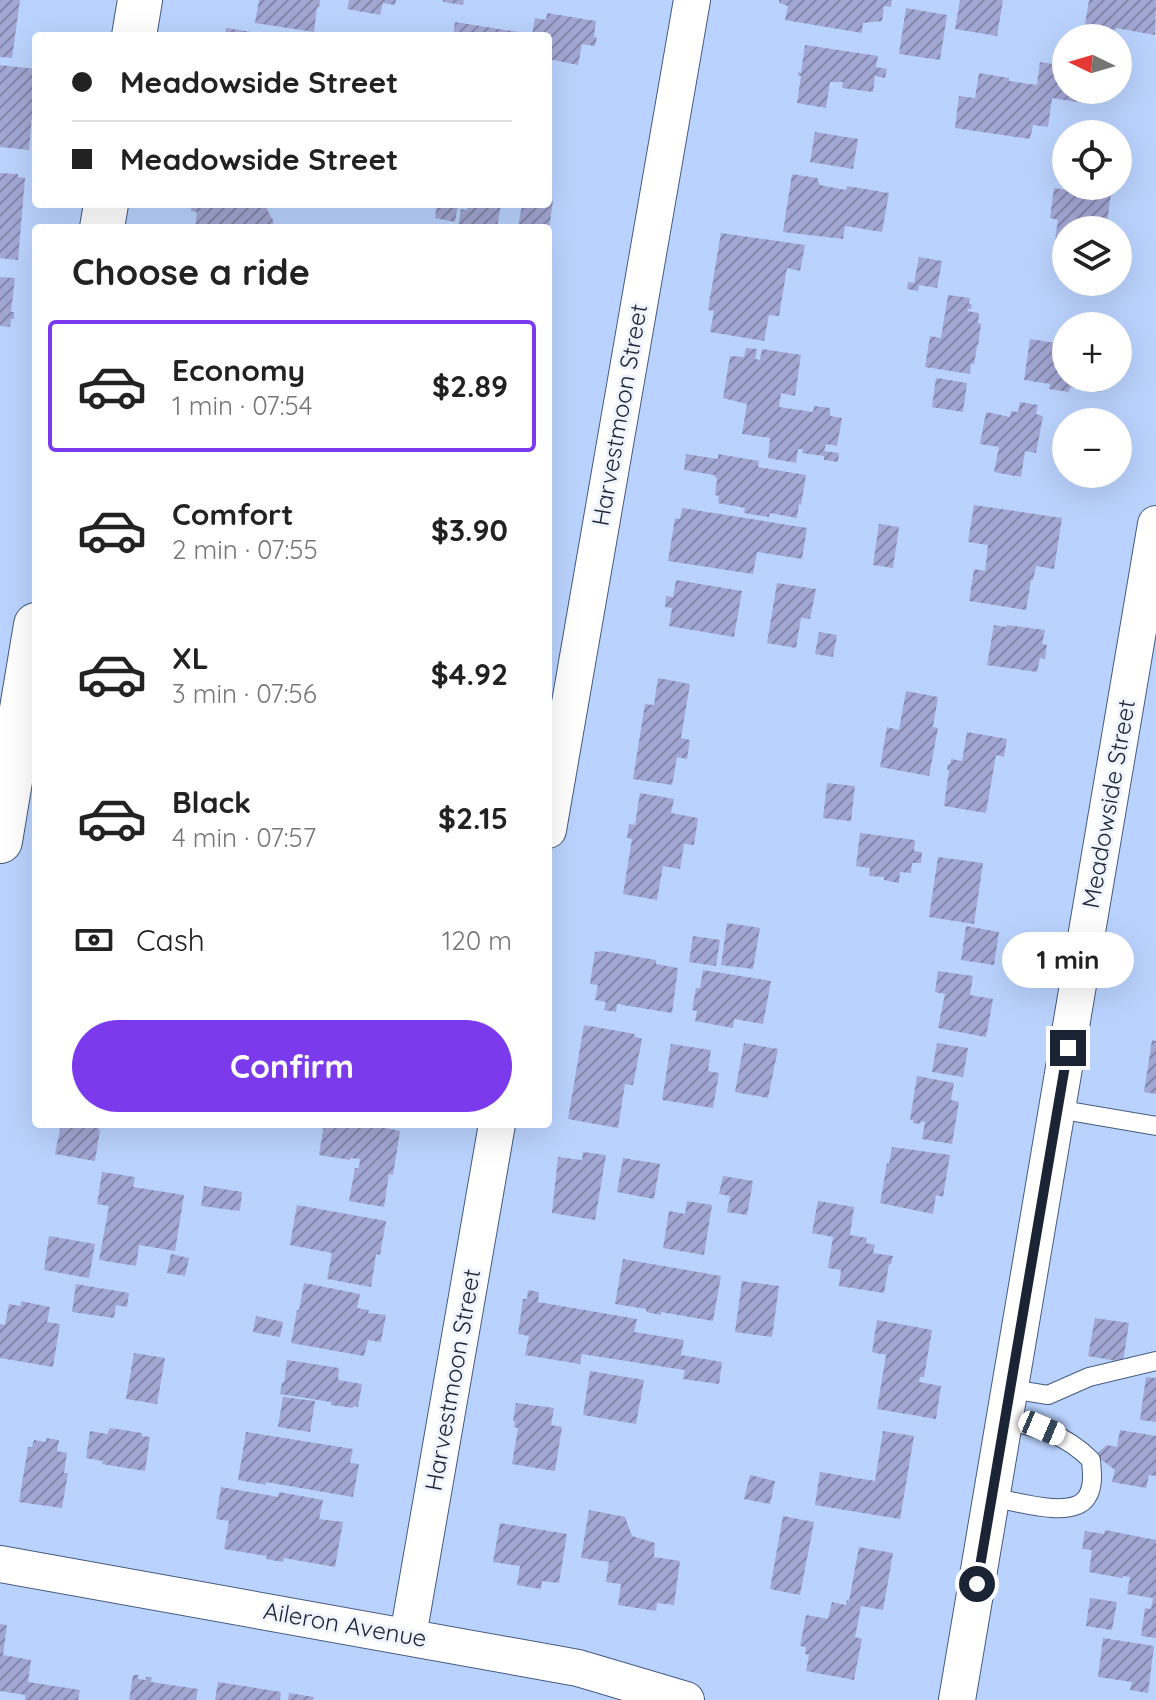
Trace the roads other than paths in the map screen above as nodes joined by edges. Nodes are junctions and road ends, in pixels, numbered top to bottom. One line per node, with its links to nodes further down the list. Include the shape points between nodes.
1 (140, 0): 3 (street)
2 (692, 0): 6 (street, Harvestmoon Street)
3 (135, 32)
4 (1156, 524): 8 (street, Meadowside Street)
5 (32, 649): 7 (street)
6 (552, 807)
7 (0, 841)
8 (1057, 1109): 9 (lane); 12 (street, Meadowside Street)
9 (1156, 1126)
10 (496, 1128): 15 (street, Harvestmoon Street)
11 (1156, 1361): 12 (lane)
12 (1008, 1405): 13 (street, Meadowside Street); 13 (lane, via 1091,1460 1091,1489 1086,1500 1057,1509)
13 (992, 1497): 17 (street, Meadowside Street)
14 (0, 1564): 15 (street, Aileron Avenue)
15 (408, 1636): 16 (street, Aileron Avenue, via 578,1668)
16 (686, 1700)
17 (957, 1700)

